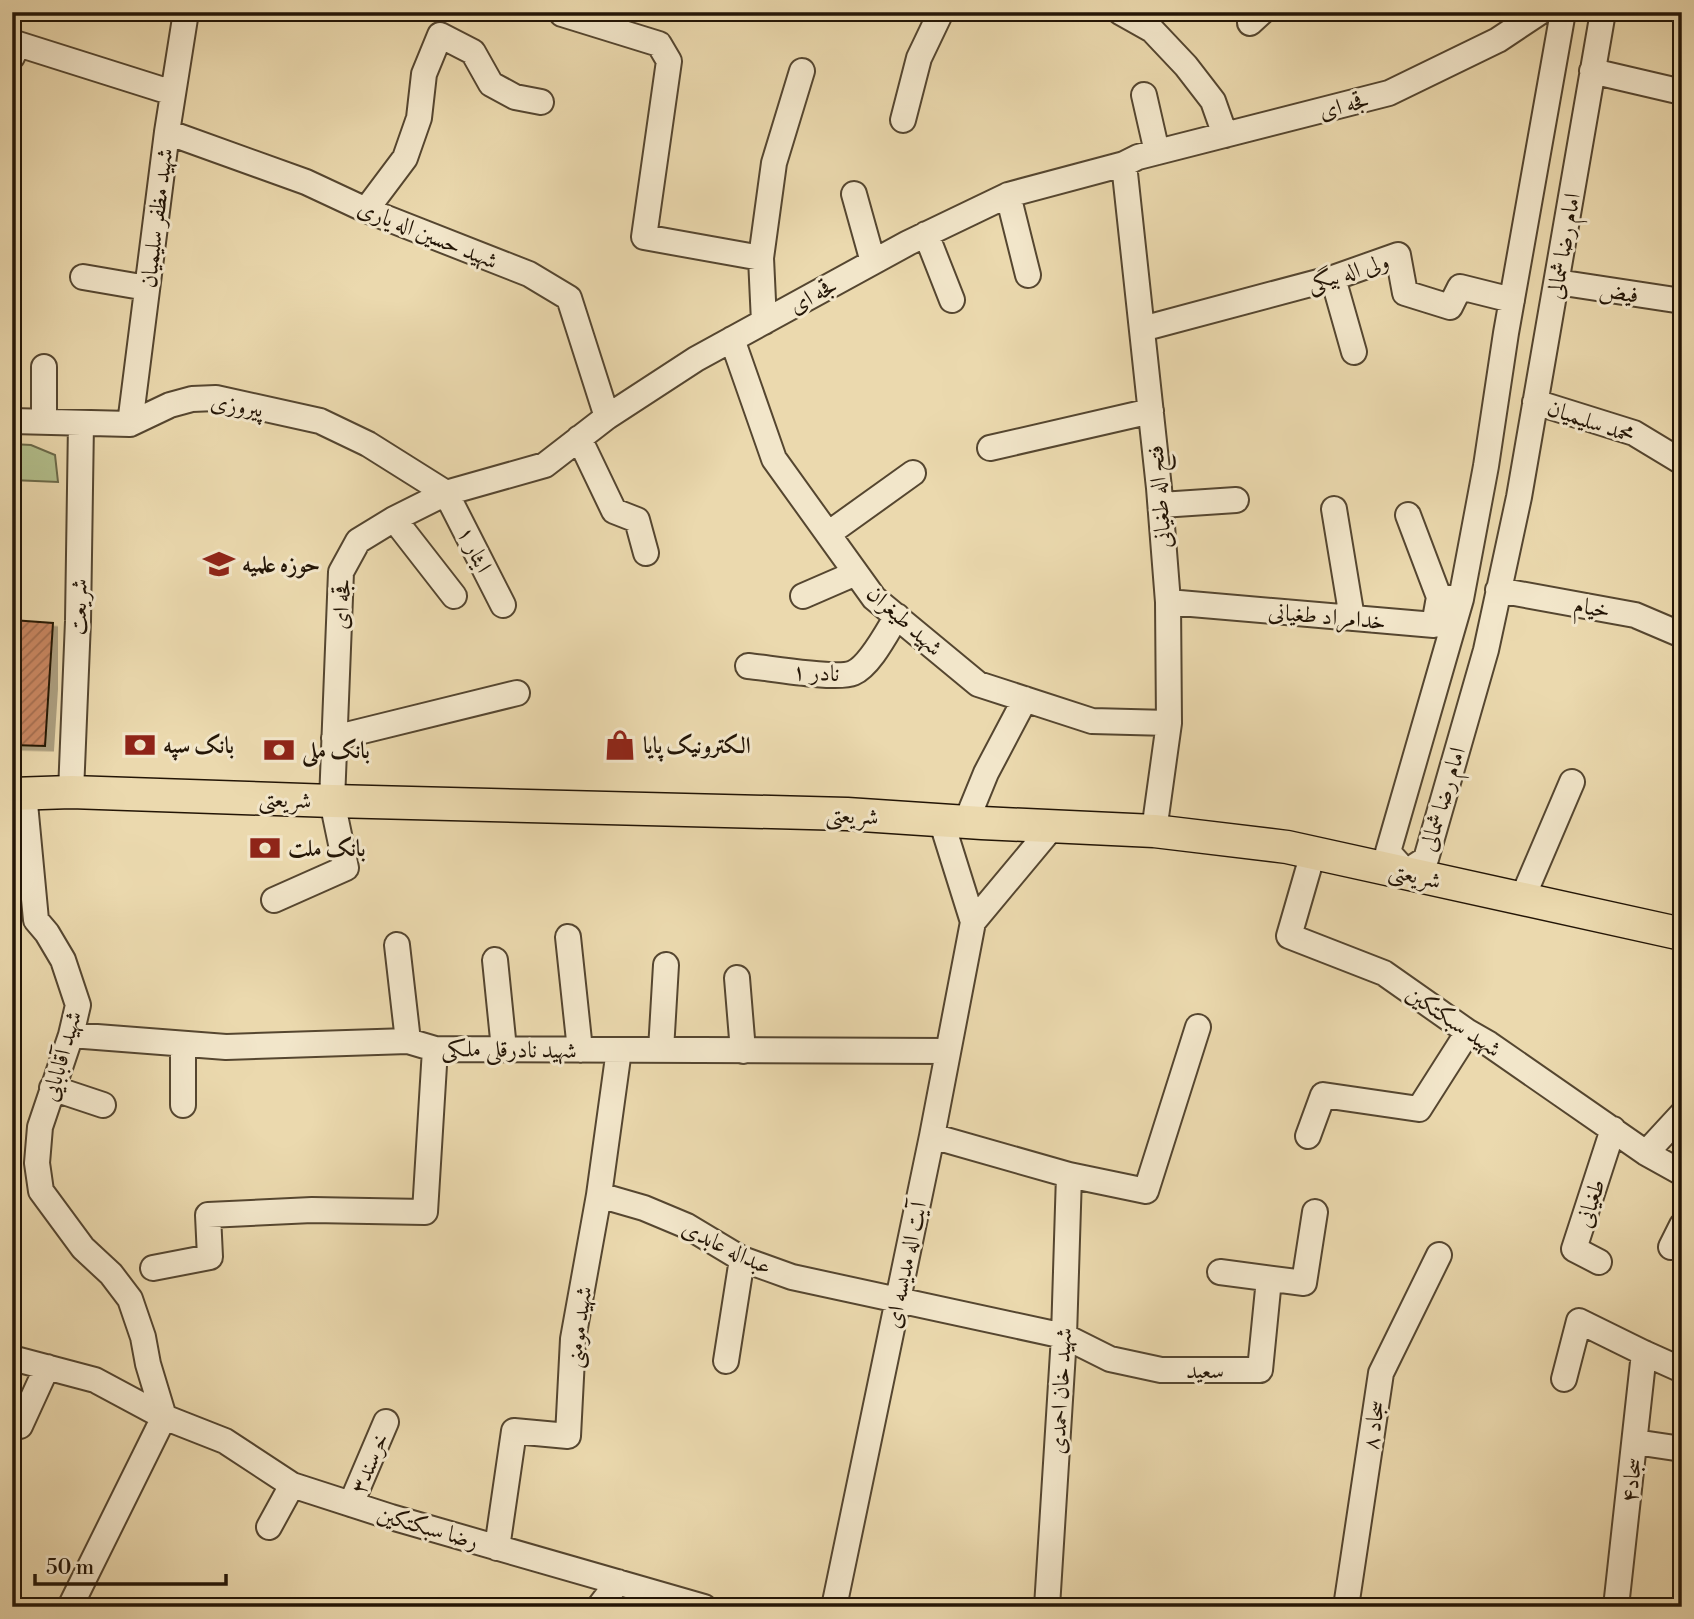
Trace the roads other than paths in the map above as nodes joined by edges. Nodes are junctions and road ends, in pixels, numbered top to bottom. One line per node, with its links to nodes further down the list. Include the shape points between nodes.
1 (186, 12): 12 (street, شهید مظفر سلیمیان)
2 (563, 12): 24 (street, via 659,44 669,61 644,237)
3 (942, 12): 15 (street, via 919,58)
4 (1120, 12): 17 (street, via 1152,30 1186,66 1213,101)
5 (1540, 12): 17 (street, قجه ای, via 1498,40 1388,93)
6 (1563, 12): 32 (street, امام رضا شمالی)
7 (1603, 12): 10 (street, امام رضا شمالی)
8 (15, 50): 12 (street)
9 (802, 71): 24 (street, via 774,163)
10 (1592, 71): 11 (street); 29 (street, امام رضا شمالی)
11 (1682, 92)
12 (173, 93): 16 (street, شهید مظفر سلیمیان)
13 (1144, 95): 18 (street)
14 (541, 102): 22 (street, via 515,97 491,84 474,52 439,35 424,74 419,118 405,158)
15 (903, 120)
16 (167, 132): 22 (street, شهید حسین اله یاری); 30 (street, شهید مظفر سلیمیان)
17 (1225, 135): 18 (street, قجه ای)
18 (1157, 152): 19 (street, قجه ای)
19 (1124, 164): 21 (street, قجه ای); 35 (street, فتح اله طغیانی)
20 (854, 194): 25 (street)
21 (1008, 195): 23 (street, قجه ای); 26 (street)
22 (366, 210): 41 (street, شهید حسین اله یاری, via 529,274 569,298)
23 (926, 234): 25 (street, قجه ای); 31 (street)
24 (761, 258): 34 (street)
25 (873, 262): 34 (street, قجه ای)
26 (1028, 275)
27 (83, 277): 30 (street)
28 (1333, 278): 32 (street, ولی اله بیگی, via 1398,255 1405,293 1450,307 1460,287); 35 (street, ولی اله بیگی); 37 (street)
29 (1557, 282): 33 (street, فیض); 39 (street, امام رضا شمالی)
30 (147, 288): 45 (street, شهید مظفر سلیمیان)
31 (952, 300)
32 (1512, 300): 62 (street, امام رضا شمالی, via 1486,466)
33 (1682, 301)
34 (764, 322): 36 (street, قجه ای)
35 (1142, 329): 40 (street, فتح اله طغیانی)
36 (732, 339): 41 (street, قجه ای); 56 (street, شهید طیغران, via 774,459)
37 (1354, 352)
38 (44, 367): 43 (street)
39 (1535, 402): 48 (street, محمد سلیمیان, via 1634,433); 59 (street, امام رضا شمالی)
40 (1151, 411): 47 (street); 52 (street, فتح اله طغیانی)
41 (607, 417): 46 (street, قجه ای)
42 (12, 421): 43 (street, پیروزی)
43 (44, 422): 44 (street, پیروزی)
44 (81, 423): 45 (street, پیروزی); 74 (street, شریعت)
45 (130, 424): 50 (street, پیروزی, via 170,405 216,398 320,421 368,444)
46 (579, 438): 50 (street, قجه ای, via 544,464); 57 (street, via 614,511 637,520)
47 (990, 448)
48 (1682, 462)
49 (913, 474): 56 (street)
50 (446, 493): 55 (street, قجه ای); 64 (street, ایثار ۱)
51 (1236, 500): 52 (street)
52 (1161, 505): 63 (street, فتح اله طغیانی)
53 (1334, 509): 66 (street)
54 (1408, 515): 62 (street)
55 (394, 519): 60 (street); 72 (street, قجه ای, via 358,541 341,572)
56 (828, 534): 58 (street, شهید طیغران)
57 (646, 552)
58 (856, 573): 61 (street); 65 (street, شهید طیغران, via 874,598)
59 (1498, 590): 67 (street, خیام, via 1635,615); 81 (street, امام رضا شمالی, via 1486,650 1426,859)
60 (454, 596)
61 (803, 596)
62 (1450, 598): 66 (street, خدامراد طغیانی, via 1434,625); 81 (street, امام رضا شمالی, via 1388,852)
63 (1168, 602): 66 (street, خدامراد طغیانی); 71 (street, فتح اله طغیانی)
64 (503, 605)
65 (897, 616): 68 (street, نادر ۱, via 866,663 853,673 836,676); 70 (street, شهید طیغران, via 978,684)
66 (1352, 618)
67 (1682, 635)
68 (748, 666)
69 (517, 694): 72 (street)
70 (1025, 699): 71 (street, شهید طیغران, via 1092,720); 77 (street, via 986,773)
71 (1169, 723): 79 (street, فتح اله طغیانی)
72 (334, 738): 76 (street, قجه ای)
73 (1572, 782): 82 (street)
74 (71, 792): 75 (main road, شریعتی); 76 (main road, شریعتی)
75 (18, 793): 93 (street, شهید آقابابایی, via 36,920 63,960 78,1005)
76 (332, 801): 77 (main road, شریعتی, via 847,814); 83 (street, قجه ای, via 346,868)
77 (953, 821): 78 (main road, شریعتی); 84 (street)
78 (1053, 827): 79 (main road, شریعتی); 84 (street)
79 (1154, 831): 80 (main road, شریعتی)
80 (1313, 853): 81 (main road, شریعتی); 92 (street, شهید سبکتکین, via 1289,936 1384,973)
81 (1406, 872): 82 (main road, شریعتی)
82 (1522, 899): 85 (main road, شریعتی)
83 (274, 900)
84 (973, 922): 102 (street, آیت اله مدیسه ای)
85 (1682, 934)
86 (568, 937): 98 (street)
87 (397, 946): 94 (street)
88 (495, 960): 97 (street)
89 (666, 965): 100 (street)
90 (737, 978): 101 (street)
91 (1198, 1027): 112 (street, via 1146,1191)
92 (1468, 1032): 107 (street, شهید سبکتکین); 109 (street, via 1419,1110 1323,1096)
93 (71, 1035): 95 (street, شهید نادرقلی ملکی); 103 (street, شهید آقابابایی)
94 (408, 1041): 95 (street, شهید نادرقلی ملکی, via 250,1047); 96 (street, شهید نادرقلی ملکی)
95 (183, 1044): 105 (street)
96 (435, 1049): 97 (street, شهید نادرقلی ملکی); 118 (street, via 425,1212 208,1214 210,1257)
97 (504, 1049): 98 (street, شهید نادرقلی ملکی)
98 (580, 1050): 99 (street, شهید نادرقلی ملکی)
99 (619, 1050): 100 (street, شهید نادرقلی ملکی); 113 (street, شهید مومنی)
100 (661, 1050): 101 (street, شهید نادرقلی ملکی)
101 (743, 1051): 102 (street, شهید نادرقلی ملکی)
102 (948, 1051): 108 (street, آیت اله مدیسه ای)
103 (52, 1088): 104 (street); 129 (street, شهید آقابابایی, via 40,1127 37,1163 41,1191 83,1248 130,1299)
104 (103, 1105)
105 (183, 1105)
106 (1682, 1114): 110 (street)
107 (1614, 1129): 110 (street, شهید سبکتکین); 117 (street, طغیانی, via 1574,1250)
108 (932, 1136): 112 (street); 121 (street, آیت اله مدیسه ای)
109 (1308, 1136)
110 (1646, 1153): 111 (street, شهید سبکتکین)
111 (1682, 1173)
112 (1069, 1175): 122 (street, شهید خان احمدی)
113 (599, 1195): 116 (street, عبداله عابدی, via 687,1226); 137 (street, شهید مومنی, via 573,1339 568,1436 514,1431)
114 (1315, 1212): 120 (street, via 1304,1283)
115 (1438, 1255): 144 (street, سجاد ۸, via 1381,1373)
116 (742, 1259): 121 (street, عبداله عابدی, via 792,1278); 125 (street)
117 (1599, 1262)
118 (153, 1268)
119 (1220, 1272): 120 (street)
120 (1269, 1279): 122 (street, سعید, via 1259,1370 1161,1370 1110,1359)
121 (898, 1301): 122 (street, عبداله عابدی); 139 (street, آیت اله مدیسه ای)
122 (1064, 1336): 143 (street, شهید خان احمدی)
123 (1644, 1353): 127 (street); 128 (street, via 1580,1321); 132 (street, سجاد۴)
124 (12, 1357): 126 (street, رضا سبکتکین)
125 (726, 1361)
126 (47, 1367): 129 (street, رضا سبکتکین, via 95,1380); 131 (street)
127 (1682, 1370)
128 (1564, 1379)
129 (164, 1417): 134 (street, رضا سبکتکین, via 225,1441); 140 (street)
130 (386, 1422): 135 (street, خرسند۳)
131 (20, 1426)
132 (1635, 1442): 133 (street); 145 (street, سجاد۴)
133 (1682, 1450)
134 (292, 1485): 135 (street, رضا سبکتکین); 136 (street)
135 (352, 1504): 137 (street, رضا سبکتکین)
136 (269, 1527)
137 (497, 1548): 138 (street, رضا سبکتکین)
138 (618, 1583): 141 (street); 142 (street, رضا سبکتکین)
139 (842, 1606)
140 (70, 1607)
141 (599, 1607)
142 (705, 1607)
143 (1047, 1607)
144 (1346, 1607)
145 (1616, 1607)

